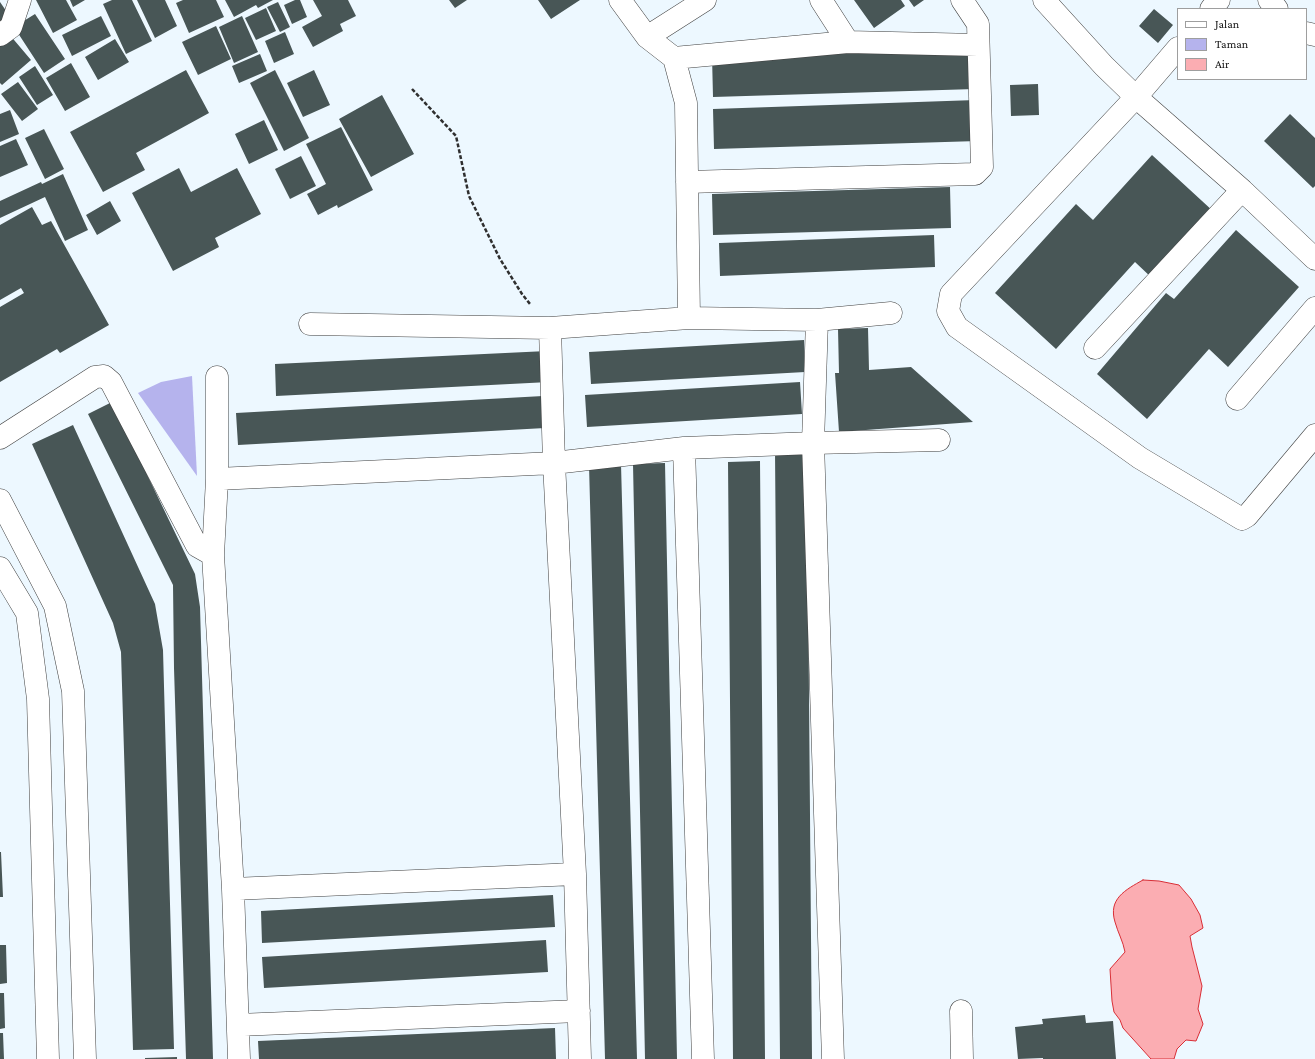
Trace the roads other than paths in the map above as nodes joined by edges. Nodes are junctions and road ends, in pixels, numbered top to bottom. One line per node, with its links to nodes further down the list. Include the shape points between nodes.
1 (20, 0): 11 (street, via 11,27)
2 (620, 0): 12 (street)
3 (705, 0): 12 (street)
4 (821, 0): 13 (street)
5 (962, 0): 14 (street, via 978,24)
6 (1044, 0): 17 (street)
7 (1219, 0): 9 (street)
8 (1269, 0): 10 (street)
9 (1212, 8)
10 (1276, 8)
11 (0, 35)
12 (647, 37): 16 (street)
13 (848, 42): 14 (street); 16 (street)
14 (978, 45): 18 (street, via 982,167 975,174)
15 (1177, 49): 17 (street)
16 (674, 58): 18 (street, via 686,103)
17 (1136, 97): 19 (street); 30 (street, via 951,294 948,311 957,327 1134,453 1242,519)
18 (687, 182): 23 (street)
19 (1242, 190): 20 (street); 27 (street)
20 (1315, 259)
21 (1315, 308): 29 (street)
22 (891, 313): 24 (street)
23 (689, 318): 24 (street); 26 (street)
24 (817, 320): 33 (street)
25 (310, 324): 26 (street)
26 (550, 328): 35 (street)
27 (1095, 348)
28 (217, 377): 36 (street)
29 (1237, 399)
30 (1315, 435)
31 (0, 438): 38 (street, via 94,377 104,376 111,382 197,546)
32 (939, 440): 33 (street)
33 (813, 443): 34 (street); 50 (street)
34 (684, 448): 35 (street); 49 (street)
35 (554, 463): 36 (street); 40 (street)
36 (217, 479): 38 (street)
37 (0, 500): 46 (street, via 55,606 72,691)
38 (213, 555): 41 (street)
39 (0, 568): 45 (street, via 27,613 38,699)
40 (575, 874): 41 (street); 42 (street)
41 (233, 889): 44 (street)
42 (579, 1011): 44 (street); 48 (street)
43 (961, 1011): 51 (street)
44 (238, 1025): 47 (street)
45 (48, 1059)
46 (85, 1059)
47 (239, 1059)
48 (580, 1059)
49 (703, 1059)
50 (833, 1059)
51 (962, 1059)

